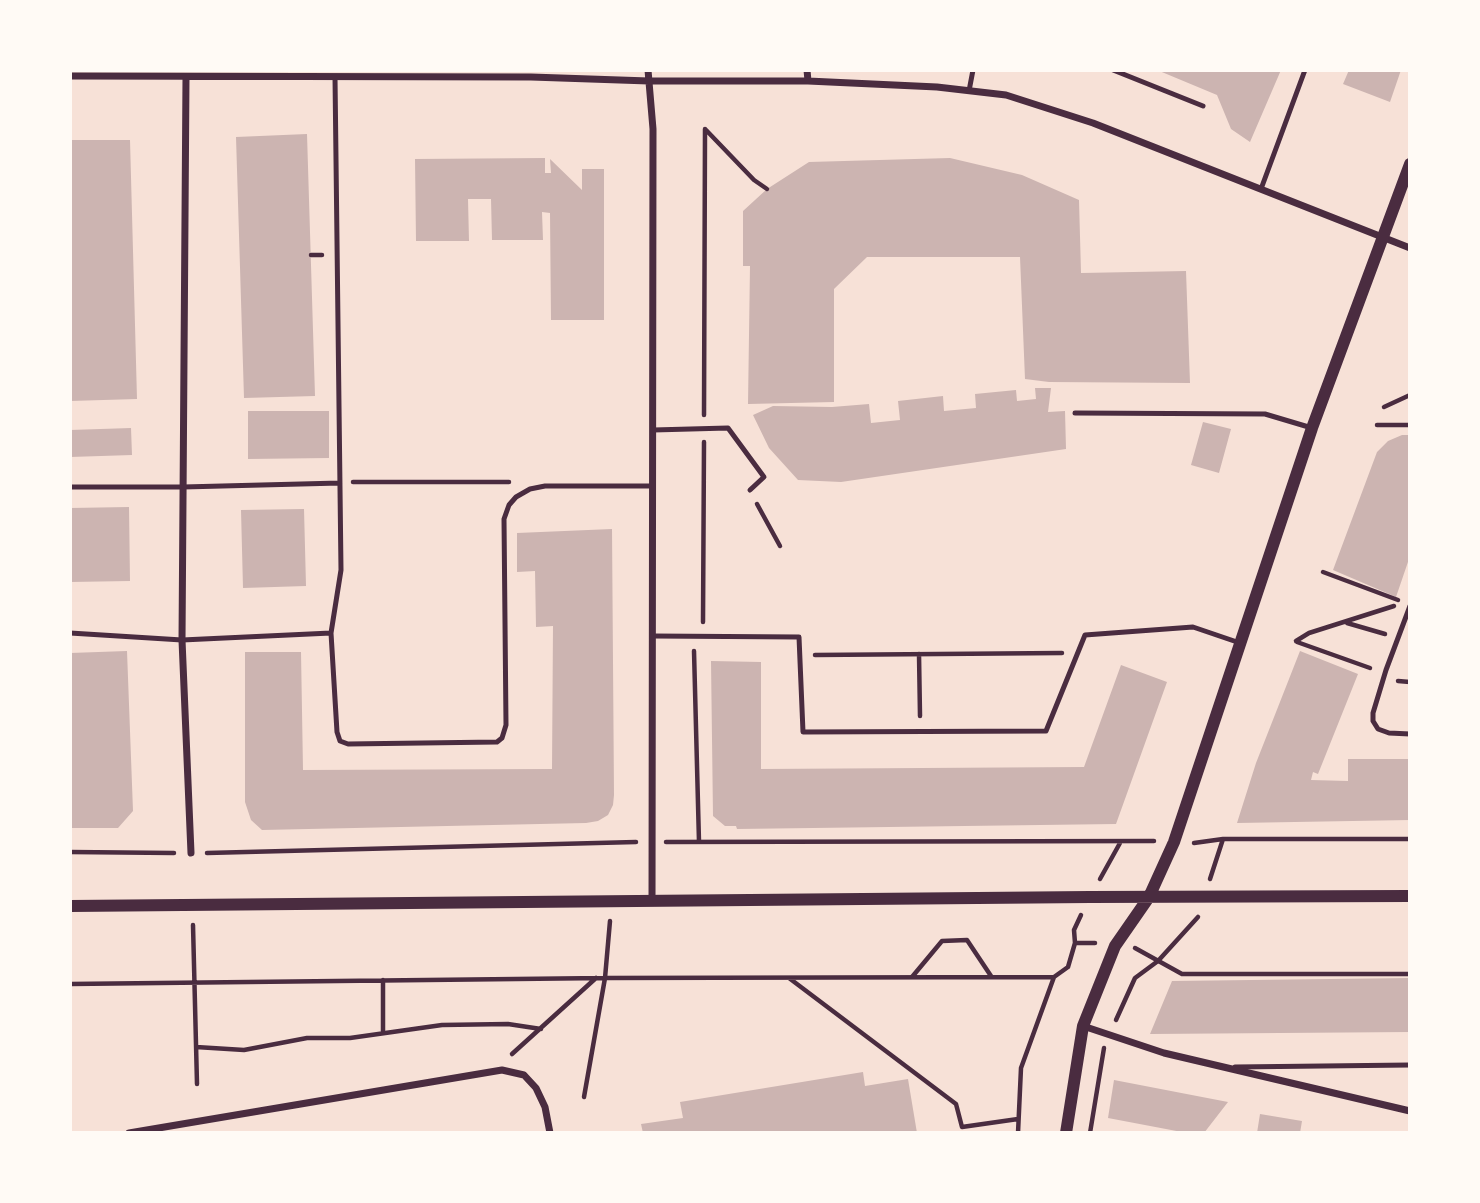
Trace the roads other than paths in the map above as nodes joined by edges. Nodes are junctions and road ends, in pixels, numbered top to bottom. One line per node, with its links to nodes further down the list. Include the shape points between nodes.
1 (648, 70): 10 (street)
2 (807, 70): 11 (street)
3 (973, 70): 12 (lane)
4 (1113, 70): 13 (lane)
5 (1305, 70): 15 (lane)
6 (531, 74): 9 (street); 10 (street)
7 (70, 76): 8 (street)
8 (186, 77): 9 (street); 24 (street)
9 (335, 77): 21 (lane)
10 (649, 81): 11 (street); 20 (street)
11 (808, 81): 12 (street)
12 (969, 91): 15 (street, via 1006,95 1093,122)
13 (1203, 106)
14 (1410, 164): 16 (street)
15 (1261, 189): 16 (street)
16 (1383, 237): 17 (street); 19 (street)
17 (1410, 248)
18 (1075, 414): 19 (lane, via 1265,414)
19 (1312, 428): 33 (street)
20 (653, 430): 22 (street); 25 (lane, via 728,428 764,477)
21 (340, 483): 24 (lane); 28 (lane, via 341,570)
22 (652, 486): 28 (lane, via 545,486 530,489 509,505 504,519 506,725 497,742 340,741); 29 (street)
23 (70, 487): 24 (lane)
24 (183, 487): 32 (street)
25 (750, 490)
26 (1410, 606): 30 (lane)
27 (70, 633): 32 (lane)
28 (331, 633): 32 (lane)
29 (653, 635): 33 (lane, via 799,638 803,732 1046,731 1085,635 1193,627); 38 (street)
30 (1400, 635): 31 (lane); 34 (lane, via 1373,721 1389,733)
31 (1410, 635)
32 (182, 640): 35 (street)
33 (1240, 643): 37 (street, via 1174,842)
34 (1410, 734)
35 (191, 853)
36 (1410, 896): 37 (street)
37 (1149, 897): 38 (street); 40 (street, via 1115,946)
38 (652, 901): 39 (street)
39 (70, 905)
40 (1083, 1026): 42 (street, via 1164,1053); 46 (street)
41 (1410, 1065): 42 (lane)
42 (1226, 1067): 43 (street)
43 (1410, 1111)
44 (129, 1133): 45 (street, via 502,1070 524,1075 536,1087)
45 (550, 1133)
46 (1066, 1133)

